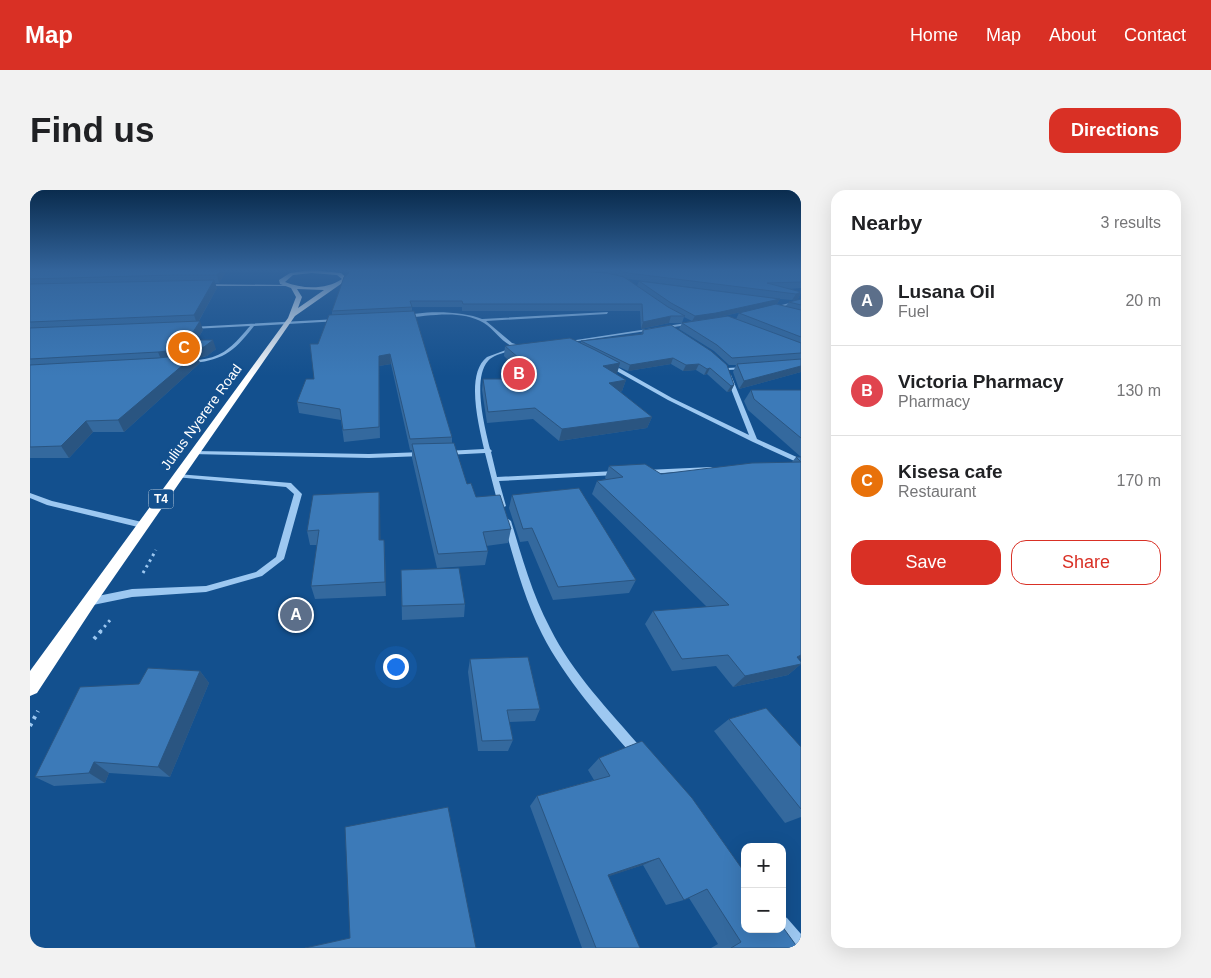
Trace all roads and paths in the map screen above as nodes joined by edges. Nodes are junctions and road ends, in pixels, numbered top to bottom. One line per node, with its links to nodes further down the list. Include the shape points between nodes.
1 (296, 305): 9 (highway)
2 (308, 305): 9 (highway, Julius Nyerere Road / T4)
3 (784, 305): 4 (street)
4 (773, 308): 5 (street); 6 (street)
5 (764, 310)
6 (782, 310)
7 (607, 313): 12 (street)
8 (396, 317): 12 (street, via 455,315)
9 (290, 319): 11 (street); 15 (street); 31 (highway, Julius Nyerere Road / T4)
10 (683, 319): 14 (street)
11 (347, 320)
12 (481, 320): 22 (street, via 506,342)
13 (698, 322): 14 (street)
14 (690, 323): 16 (street)
15 (253, 325): 17 (street); 25 (street, via 219,358)
16 (668, 326): 18 (street); 19 (street)
17 (190, 328)
18 (676, 331)
19 (563, 343): 20 (street); 21 (street)
20 (556, 344)
21 (571, 346)
22 (517, 347): 23 (street); 30 (street, via 486,360 480,369 478,399)
23 (528, 348)
24 (603, 362): 29 (street)
25 (181, 363)
26 (722, 364): 28 (street)
27 (755, 367): 28 (street)
28 (728, 369): 29 (street)
29 (755, 441): 34 (street)
30 (488, 451): 33 (street); 40 (street)
31 (194, 453): 32 (street); 39 (highway, Julius Nyerere Road / T4)
32 (429, 454)
33 (439, 454)
34 (801, 463): 35 (street)
35 (792, 465)
36 (715, 468): 37 (street)
37 (636, 472)
38 (626, 473): 40 (street)
39 (177, 476): 42 (highway, Julius Nyerere Road / T4); 43 (street, via 288,485 298,494 280,559 259,574 206,589 132,593)
40 (495, 479): 45 (street, via 530,592 554,646 602,711)
41 (30, 495): 42 (street, via 50,503)
42 (142, 525): 43 (highway, Julius Nyerere Road / T4)
43 (88, 602): 44 (highway, Julius Nyerere Road / T4)
44 (30, 687)
45 (648, 764)
46 (786, 928): 47 (street)
47 (801, 946)

